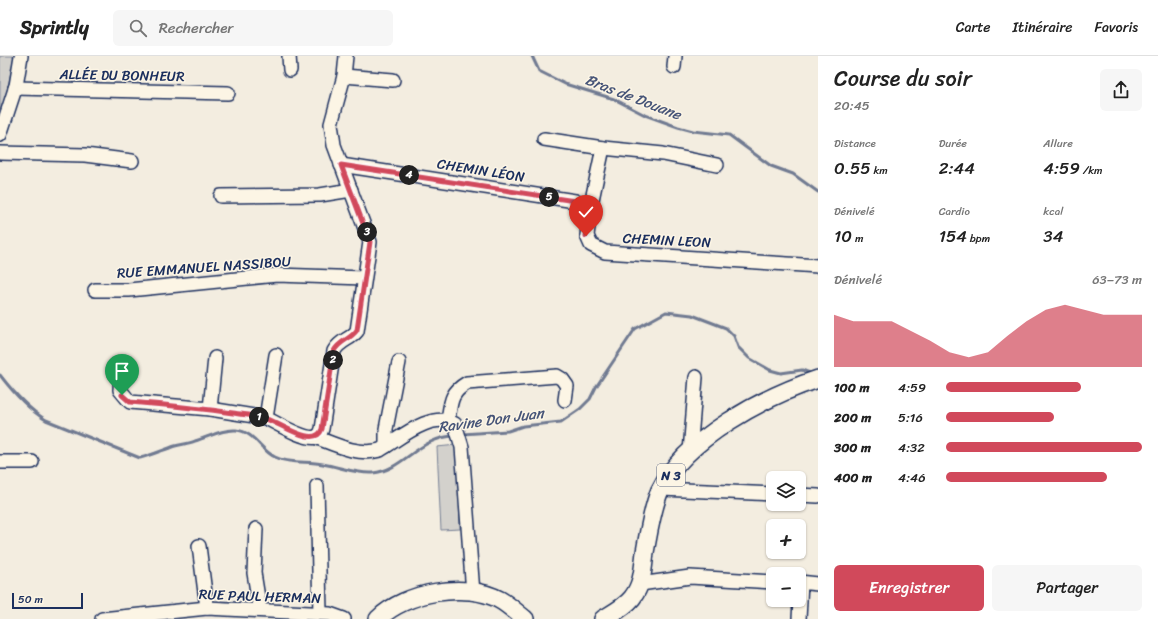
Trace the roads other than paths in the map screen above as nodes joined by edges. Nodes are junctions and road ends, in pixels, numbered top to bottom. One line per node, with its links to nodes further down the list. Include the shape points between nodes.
1 (21, 56): 7 (street)
2 (289, 56): 4 (street)
3 (346, 56): 5 (street)
4 (290, 70)
5 (344, 76): 6 (street); 14 (street, via 331,124)
6 (393, 80)
7 (15, 88): 8 (street, ALLÉE DU BONHEUR); 9 (street)
8 (228, 93)
9 (0, 135)
10 (544, 139): 11 (street)
11 (603, 148): 15 (street, via 663,154); 18 (street, CHEMIN LEON)
12 (0, 153): 13 (street, via 85,155)
13 (132, 161)
14 (341, 165): 16 (street); 18 (street, CHEMIN LÉON, via 575,201)
15 (717, 165)
16 (351, 190): 17 (street, via 320,195); 20 (street, via 370,242)
17 (221, 196)
18 (590, 209): 19 (street, CHEMIN LEON, via 586,236 591,245 605,252)
19 (818, 266)
20 (364, 278): 21 (street, RUE EMMANUEL NASSIBOU, via 277,275 129,290); 32 (street, via 357,330 338,344 334,351 322,429)
21 (95, 290)
22 (276, 355): 30 (street)
23 (216, 358): 29 (street)
24 (399, 362): 33 (street, via 386,429)
25 (121, 373): 29 (street, via 120,390 130,402)
26 (696, 377): 34 (street)
27 (812, 381): 34 (main road, N 3, via 749,409)
28 (565, 400): 31 (street, via 567,386 562,378 557,376 467,383 452,395)
29 (210, 410): 30 (street)
30 (266, 418): 32 (street, via 300,434)
31 (448, 420): 33 (street, via 428,422); 48 (street, via 455,424 462,447)
32 (315, 437): 33 (street, via 360,452 371,452)
33 (386, 446)
34 (690, 452): 38 (main road, N 3)
35 (0, 462): 36 (street)
36 (32, 462)
37 (317, 486): 52 (street)
38 (661, 489): 39 (street); 46 (main road, N 3, via 655,505)
39 (766, 494)
40 (806, 495): 41 (street)
41 (818, 496)
42 (256, 529): 51 (street, via 254,573)
43 (199, 546): 50 (street)
44 (766, 582): 46 (street, via 690,577)
45 (806, 583): 47 (street)
46 (640, 584): 57 (main road, N 3, via 632,598 619,610)
47 (818, 584)
48 (474, 593): 55 (main road, via 428,593 406,600); 56 (main road, via 500,600)
49 (799, 607): 58 (street)
50 (207, 608): 51 (street, RUE PAUL HERMAN); 53 (street, RUE PAUL HERMAN)
51 (260, 610): 52 (street, RUE PAUL HERMAN)
52 (320, 613): 54 (street, RUE PAUL HERMAN)
53 (102, 619)
54 (344, 619)
55 (378, 619)
56 (525, 619)
57 (603, 619)
58 (799, 619)

